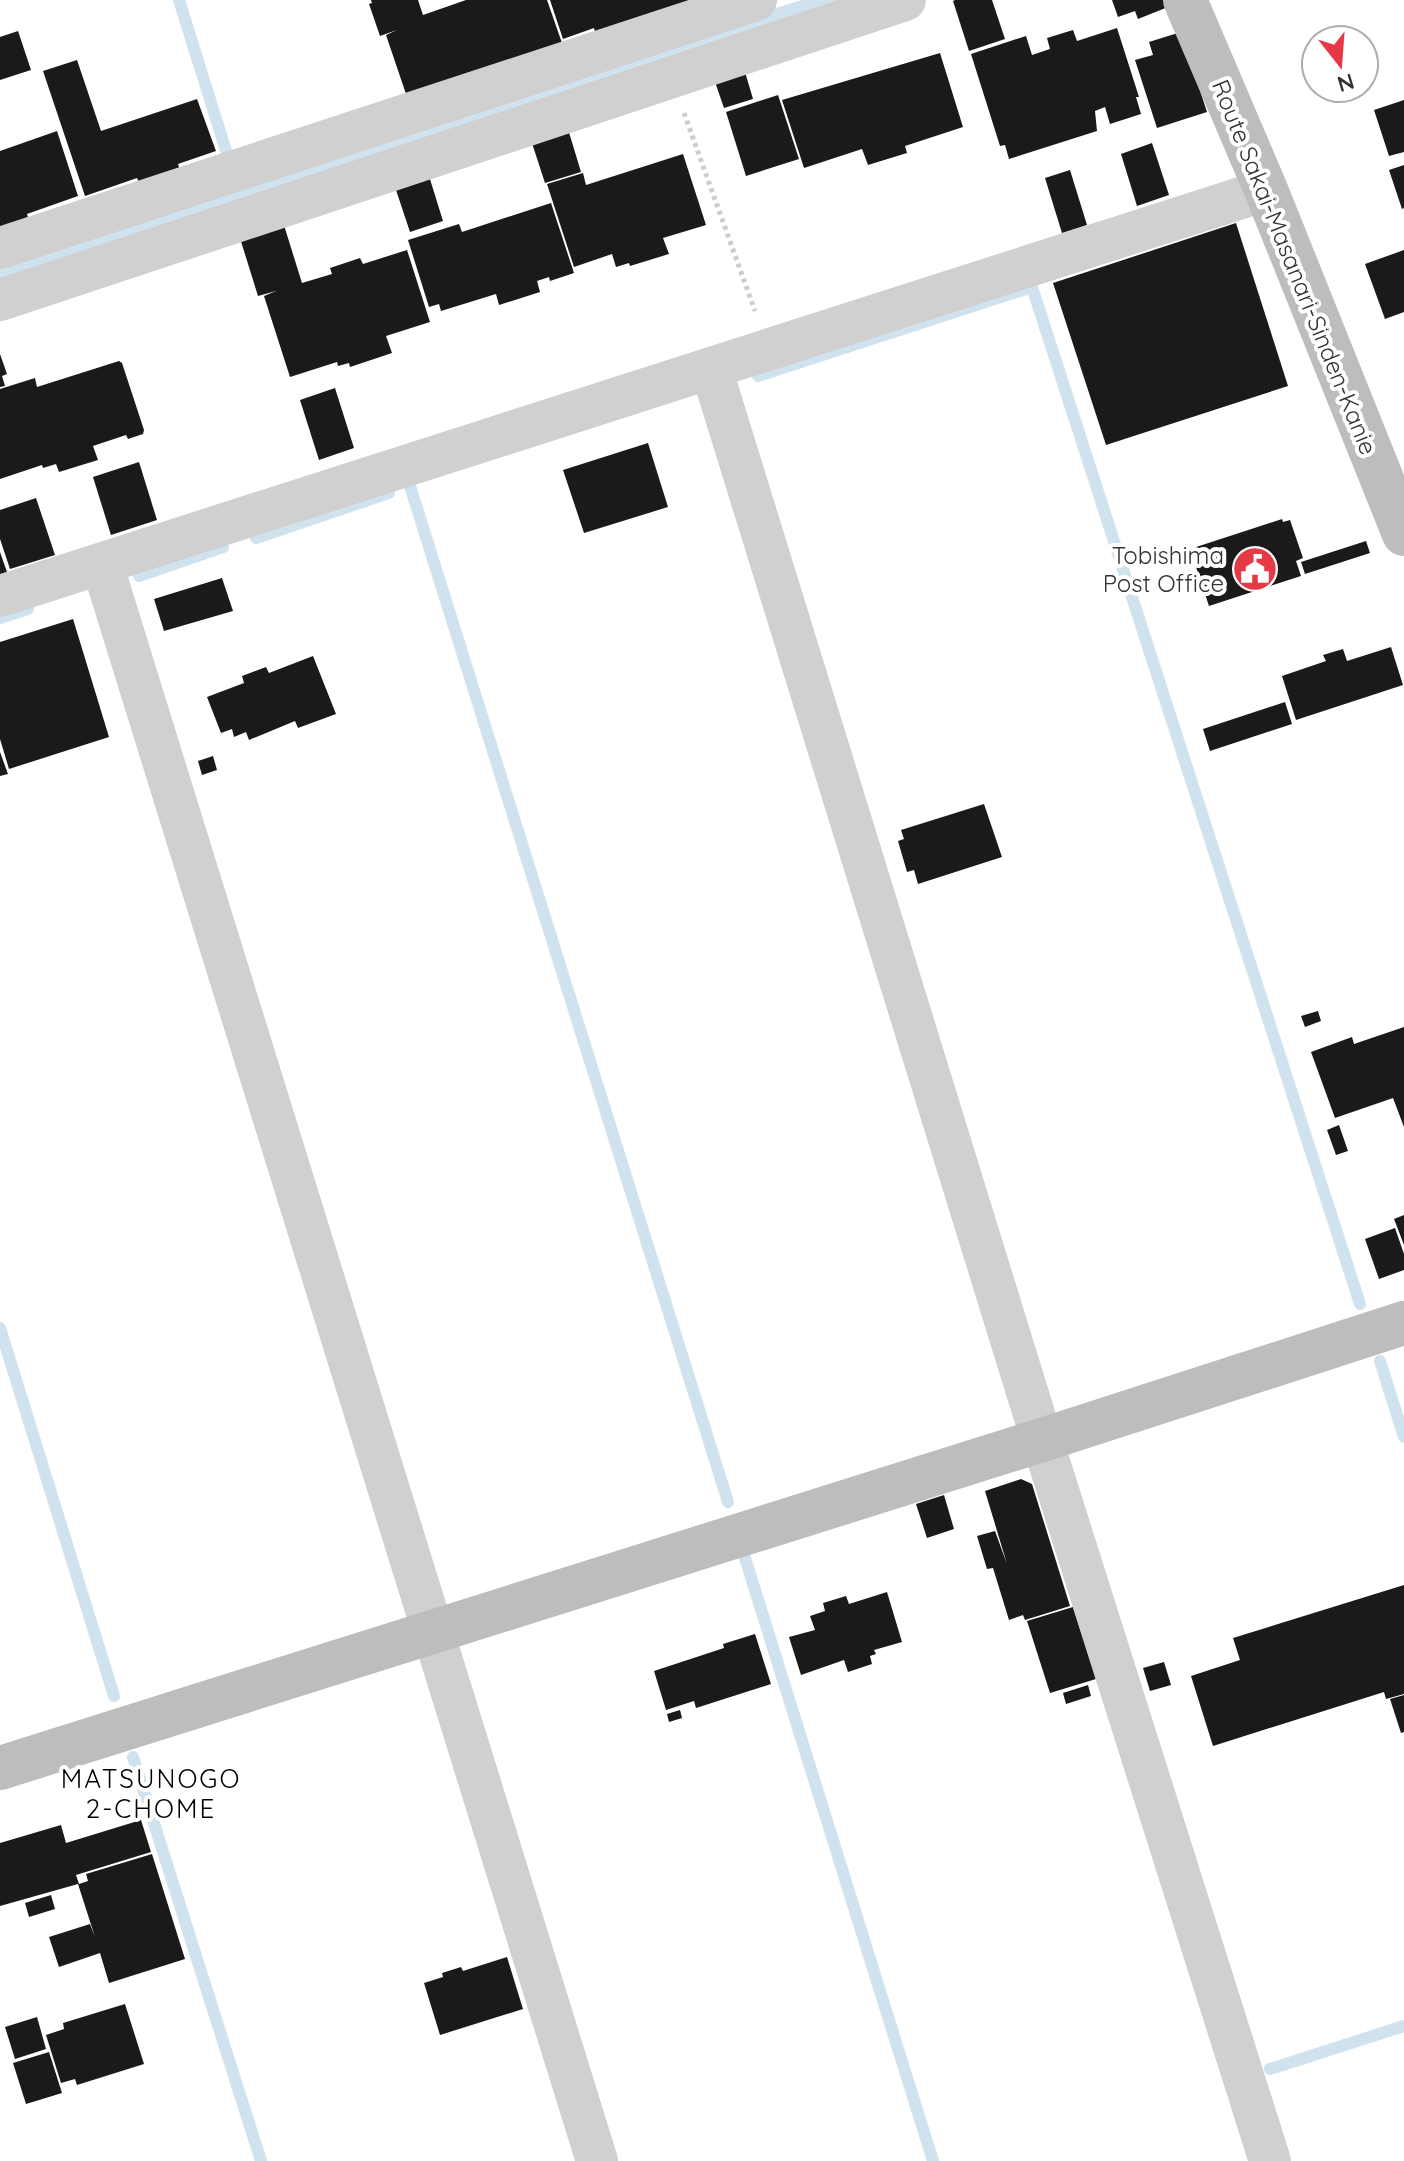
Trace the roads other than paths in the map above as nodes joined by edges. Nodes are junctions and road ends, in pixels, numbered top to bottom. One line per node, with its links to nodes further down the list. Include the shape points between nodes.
1 (756, 0): 5 (street)
2 (905, 0): 6 (street)
3 (1185, 0): 4 (street, Route Sakai-Masanari-Sinden-Kanie)
4 (1266, 190): 7 (street); 8 (street, Route Sakai-Masanari-Sinden-Kanie)
5 (0, 248)
6 (0, 300)
7 (711, 368): 9 (street); 12 (street)
8 (1404, 534)
9 (102, 564): 10 (street); 13 (street)
10 (0, 596)
11 (1404, 1323): 12 (street)
12 (1042, 1440): 13 (street); 16 (street)
13 (433, 1632): 14 (street); 15 (street)
14 (0, 1768)
15 (597, 2161)
16 (1270, 2161)

